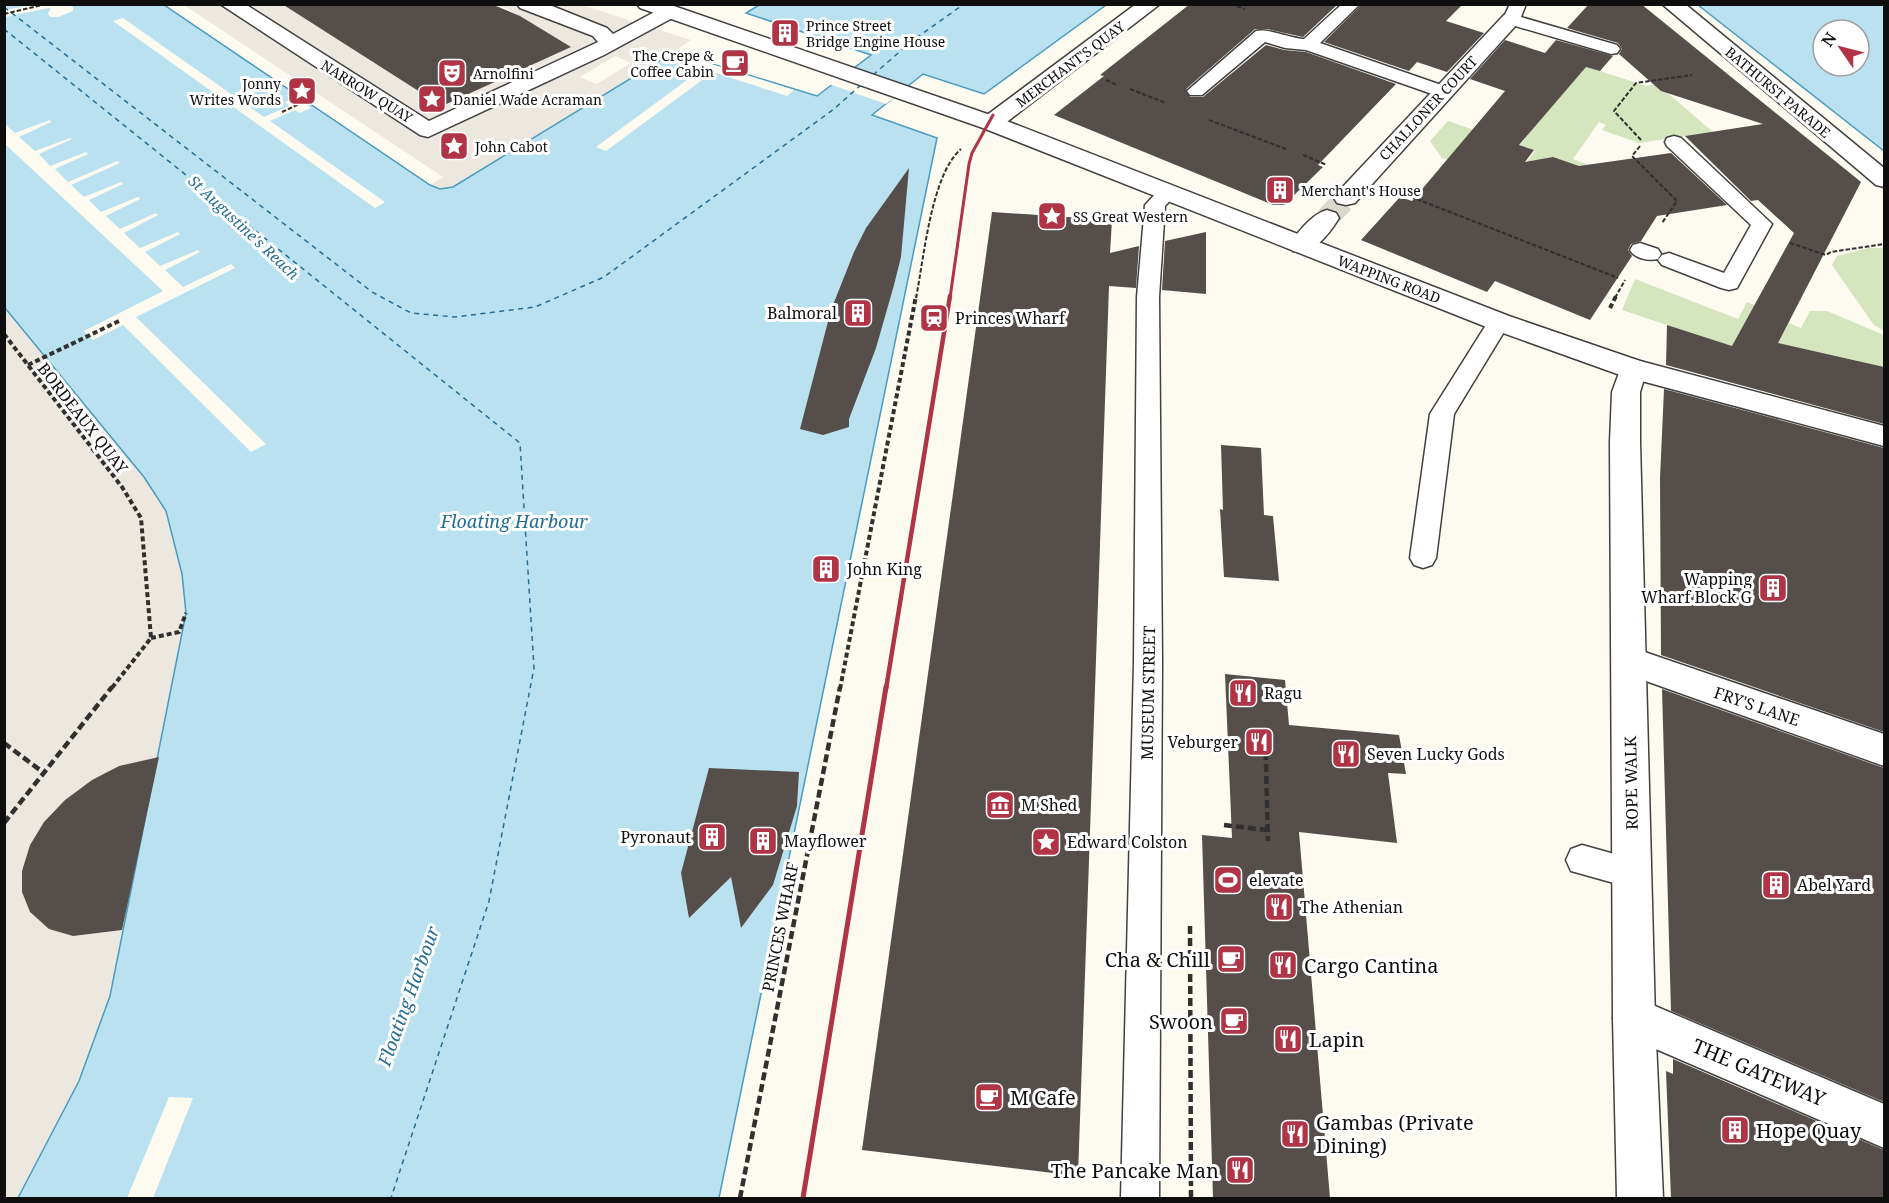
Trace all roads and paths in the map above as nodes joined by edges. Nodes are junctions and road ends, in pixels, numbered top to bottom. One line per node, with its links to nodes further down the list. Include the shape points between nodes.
1 (46, 4): 10 (path)
2 (230, 4): 11 (street, NARROW QUAY, via 428,130)
3 (527, 4): 11 (street, via 600,32)
4 (647, 4): 8 (street, WAPPING ROAD)
5 (1150, 4): 19 (street, MERCHANT'S QUAY)
6 (1352, 4): 12 (lane)
7 (1672, 4): 24 (street, BATHURST PARADE)
8 (675, 8): 11 (street, NARROW QUAY); 19 (street, WAPPING ROAD)
9 (1514, 11): 13 (lane); 16 (street, CHALLONER COURT)
10 (4, 14)
11 (611, 44)
12 (1308, 45): 15 (lane, via 1262,35); 16 (lane)
13 (1611, 49)
14 (1692, 75): 31 (path, via 1636,83 1614,111 1643,142 1632,156 1677,201)
15 (1196, 91)
16 (1444, 92): 23 (street, CHALLONER COURT)
17 (306, 101): 18 (path)
18 (282, 112)
19 (991, 123): 25 (street, WAPPING ROAD)
20 (1674, 142): 28 (lane, via 1762,224)
21 (965, 145): 56 (path, PRINCES WHARF, via 953,156 937,190)
22 (1303, 155): 23 (path)
23 (1363, 179): 26 (street, CHALLONER COURT); 32 (path)
24 (1884, 180)
25 (1168, 192): 30 (street, WAPPING ROAD); 57 (lane, MUSEUM STREET, via 1155,205 1148,297 1148,662)
26 (1346, 198)
27 (1327, 218): 30 (street)
28 (1758, 231): 29 (path, via 1826,255); 31 (lane, via 1729,282)
29 (1884, 244)
30 (1302, 245): 35 (street, WAPPING ROAD)
31 (1651, 254): 32 (path)
32 (1624, 281): 33 (path)
33 (1610, 308)
34 (119, 321): 37 (path)
35 (1499, 322): 38 (street, WAPPING ROAD); 40 (lane, via 1442,414)
36 (4, 334): 37 (path, BORDEAUX QUAY)
37 (27, 365): 42 (path, BORDEAUX QUAY, via 141,518)
38 (1633, 369): 39 (street, WAPPING ROAD); 43 (street, ROPE WALK, via 1626,392 1625,442)
39 (1884, 436)
40 (1423, 558)
41 (186, 613): 42 (path, via 178,632)
42 (151, 638): 47 (path)
43 (1630, 661): 46 (street, FRY'S LANE); 53 (street, ROPE WALK)
44 (1265, 728): 50 (path)
45 (4, 743): 47 (path)
46 (1884, 750)
47 (44, 773): 48 (path)
48 (4, 823)
49 (1224, 825): 50 (path)
50 (1267, 830): 51 (path)
51 (1268, 842)
52 (1582, 860): 53 (lane)
53 (1632, 873): 54 (street, ROPE WALK)
54 (1634, 1018): 55 (street, THE GATEWAY); 58 (street, ROPE WALK)
55 (1884, 1126)
56 (740, 1198)
57 (1140, 1198)
58 (1640, 1198)

